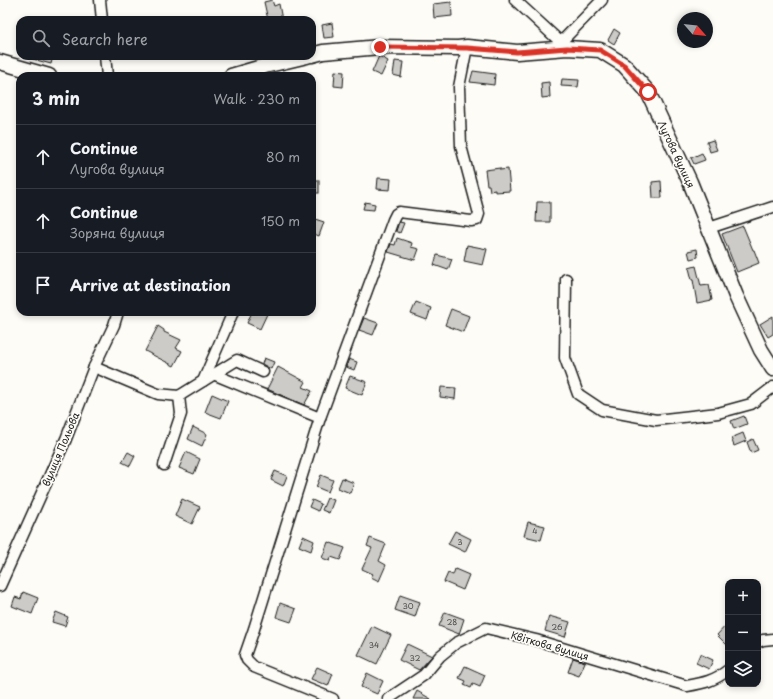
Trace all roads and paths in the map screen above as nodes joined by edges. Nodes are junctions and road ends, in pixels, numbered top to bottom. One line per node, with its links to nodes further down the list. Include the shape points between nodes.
1 (100, 0): 4 (street)
2 (515, 0): 5 (street)
3 (602, 0): 5 (street)
4 (102, 16)
5 (564, 45): 6 (street, Лугова вулиця, via 517,52); 15 (street, Лугова вулиця, via 600,50 624,65 648,92)
6 (467, 48): 7 (street, Лугова вулиця, via 380,47); 26 (street, via 459,87 461,146 479,214 477,220 399,212 396,214)
7 (316, 54)
8 (105, 60): 12 (street)
9 (290, 60): 13 (street)
10 (0, 62): 11 (street)
11 (35, 72)
12 (107, 72)
13 (245, 72)
14 (773, 207): 15 (street)
15 (709, 228): 20 (street, Лугова вулиця, via 736,296)
16 (566, 279): 24 (street, via 565,358 578,394 602,410 656,420 718,413 750,404)
17 (117, 316): 19 (street, вулиця Польова)
18 (232, 316): 23 (street)
19 (94, 367): 25 (street, via 158,394); 28 (street, вулиця Польова, via 66,439)
20 (773, 369)
21 (263, 372): 22 (street, via 236,360)
22 (213, 374): 23 (street); 26 (street)
23 (203, 381): 25 (street)
24 (773, 387)
25 (179, 396): 27 (street, via 181,414)
26 (320, 418): 32 (street, via 245,655 254,667)
27 (164, 465)
28 (0, 586)
29 (773, 639): 30 (street)
30 (761, 641)
31 (725, 672): 33 (street, Квіткова вулиця, via 704,683 687,686 536,640 486,628 456,643 440,656 424,675)
32 (332, 699)
33 (388, 699)

